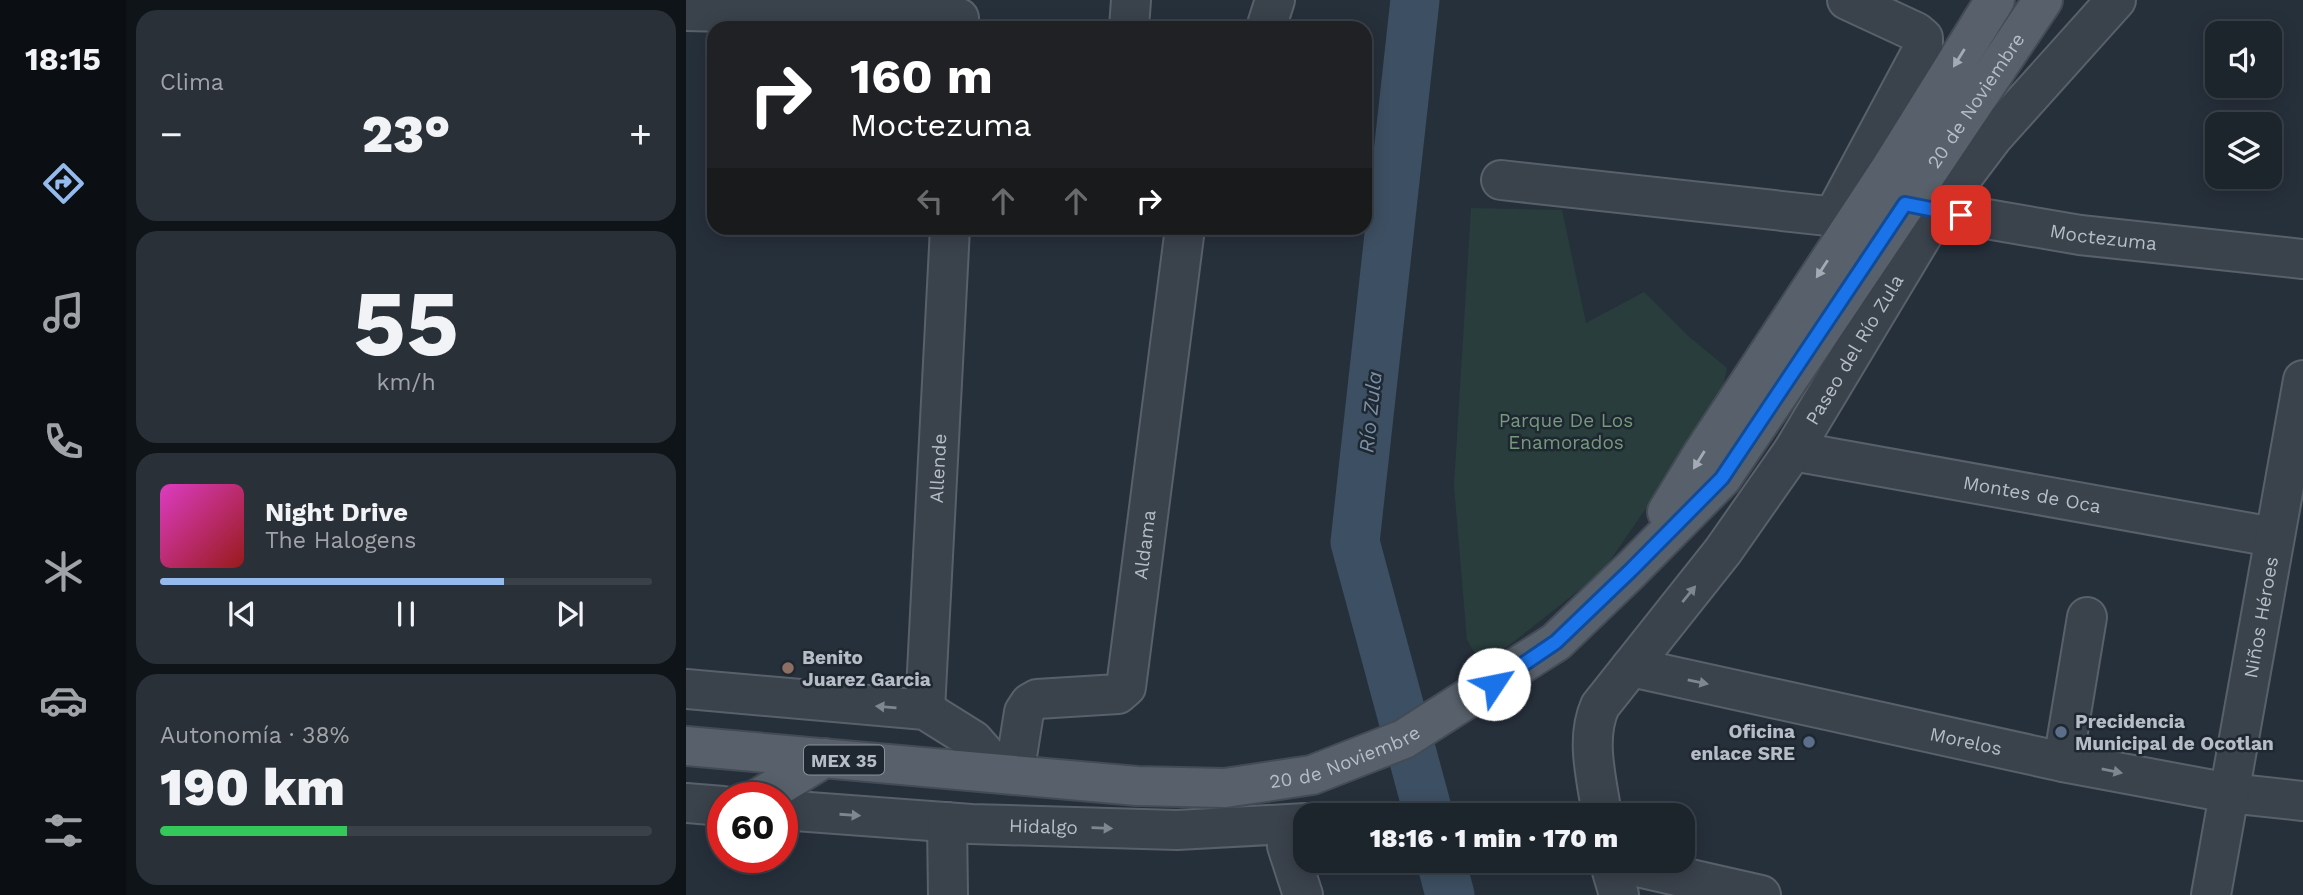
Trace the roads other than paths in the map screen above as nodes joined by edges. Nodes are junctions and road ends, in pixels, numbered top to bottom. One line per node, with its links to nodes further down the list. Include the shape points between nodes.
1 (1131, 0): 10 (street)
2 (1275, 0): 11 (street)
3 (1847, 0): 14 (street, via 1916,32 1923,38 1923,49)
4 (1996, 0): 14 (main road, 20 de Noviembre / MEX 35, one-way to 14, via 1890,169)
5 (2043, 0): 13 (main road, 20 de Noviembre / MEX 35)
6 (2116, 0): 13 (street, Paseo del Río Zula, via 1993,137)
7 (788, 7): 8 (street); 9 (street)
8 (686, 11)
9 (960, 15)
10 (1130, 21)
11 (1268, 21)
12 (1501, 180): 14 (street)
13 (1921, 208): 17 (street, Moctezuma, via 2080,235); 19 (street, Paseo del Río Zula); 21 (main road, 20 de Noviembre / MEX 35, via 1722,478)
14 (1844, 218): 21 (main road, 20 de Noviembre / MEX 35, one-way to 21)
15 (950, 235): 25 (street, Allende)
16 (1184, 235): 29 (street, Aldama, via 1126,687 1118,694 1030,703)
17 (2303, 259)
18 (2303, 380): 20 (street, Niños Héroes)
19 (1793, 451): 20 (street, Montes de Oca); 23 (street, Paseo del Río Zula, one-way to 19, via 1723,551)
20 (2273, 537): 31 (street, Niños Héroes)
21 (1631, 570): 29 (main road, 20 de Noviembre / MEX 35, via 1556,642 1404,739 1312,775 1225,788)
22 (2087, 617): 28 (street)
23 (1631, 667): 28 (street, Morelos, one-way to 28); 34 (street, Paseo del Río Zula, via 1600,706 1593,723)
24 (686, 689): 25 (street, one-way to 24)
25 (925, 710): 29 (street, via 973,740)
26 (686, 746): 27 (main road, 20 de Noviembre / MEX 35)
27 (824, 758): 29 (main road, 20 de Noviembre / MEX 35); 30 (main road)
28 (2063, 762): 31 (street, Morelos, one-way to 31)
29 (1009, 775)
30 (786, 782)
31 (2229, 793): 32 (street, Morelos); 46 (street, Niños Héroes)
32 (2303, 801)
33 (686, 803): 35 (street)
34 (1600, 803)
35 (707, 805)
36 (798, 811): 37 (street, Hidalgo, one-way to 37)
37 (947, 822): 38 (street, Hidalgo, one-way to 38); 42 (street)
38 (1293, 834)
39 (1300, 873): 43 (street)
40 (1613, 873): 44 (street)
41 (1663, 873): 45 (street)
42 (948, 895)
43 (1303, 895)
44 (1619, 895)
45 (1761, 895)
46 (2211, 895)

